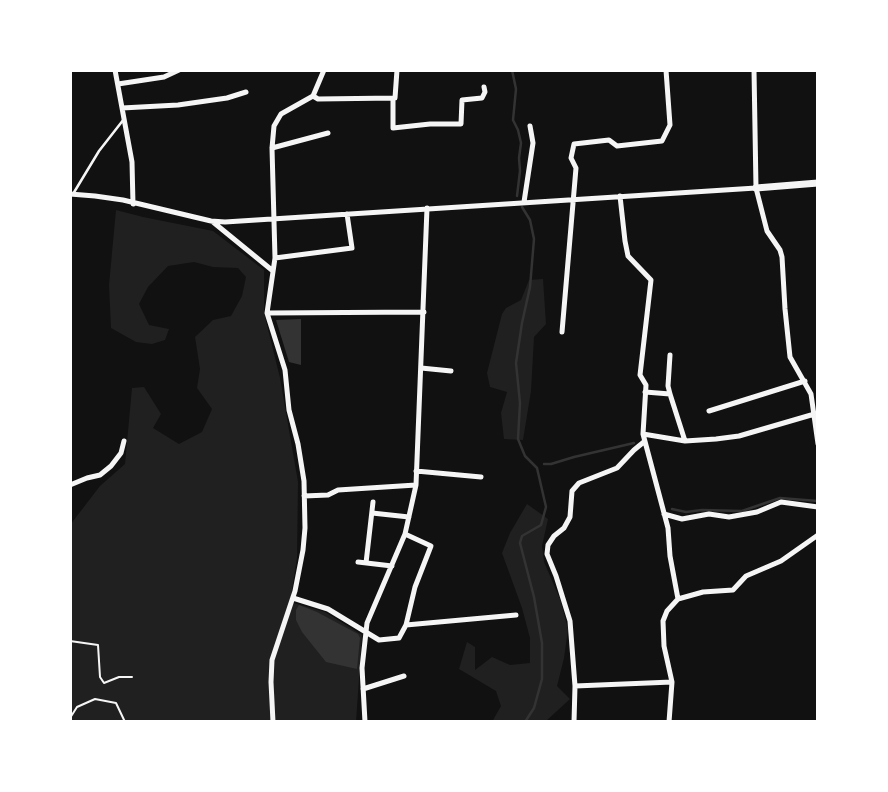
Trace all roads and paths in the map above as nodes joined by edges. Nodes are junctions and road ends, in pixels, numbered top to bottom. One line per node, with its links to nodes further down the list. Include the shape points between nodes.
1 (115, 70): 8 (street)
2 (178, 70): 7 (street)
3 (324, 70): 11 (street)
4 (397, 70): 12 (street)
5 (666, 70): 22 (street, via 670,125 663,141 574,144)
6 (754, 70): 19 (street)
7 (163, 74): 8 (street)
8 (117, 84): 13 (street)
9 (484, 87): 12 (street, via 482,98 462,100 461,124 393,128)
10 (246, 92): 13 (street, via 178,105)
11 (313, 96): 12 (street); 17 (street, via 281,114 274,126)
12 (393, 98)
13 (122, 108): 14 (street)
14 (124, 119): 20 (lane); 24 (street)
15 (530, 127): 23 (street, via 533,143)
16 (328, 133): 17 (street)
17 (272, 148): 27 (street)
18 (818, 183): 19 (street)
19 (756, 188): 21 (street); 37 (street, via 767,232 782,257 790,357)
20 (72, 194): 24 (street)
21 (620, 196): 22 (street); 38 (street, via 628,256 651,280 640,375)
22 (573, 199): 23 (street); 33 (street)
23 (524, 202): 25 (street)
24 (133, 204): 28 (street)
25 (428, 208): 26 (street); 31 (street)
26 (347, 214): 27 (street); 29 (street, via 352,247)
27 (275, 218): 28 (street); 29 (street)
28 (211, 221): 30 (street)
29 (275, 258): 30 (street)
30 (273, 271): 32 (street)
31 (424, 312): 32 (street); 35 (street)
32 (267, 313): 51 (street, via 285,370)
33 (562, 332)
34 (670, 355): 39 (street)
35 (421, 368): 36 (street); 47 (street)
36 (451, 371)
37 (805, 381): 40 (street); 41 (street)
38 (646, 392): 39 (street); 42 (street)
39 (670, 394): 45 (street)
40 (709, 411)
41 (816, 413): 45 (street, via 739,436); 46 (street)
42 (643, 434): 44 (street); 45 (street)
43 (124, 441): 49 (street, via 121,453 100,475)
44 (645, 441): 55 (street); 71 (street, via 617,468 579,483 572,491 570,517 548,545 570,621)
45 (685, 441)
46 (818, 444)
47 (416, 471): 48 (street); 50 (street)
48 (481, 477)
49 (70, 485)
50 (416, 485): 51 (street); 56 (street)
51 (304, 496): 62 (street, via 303,550)
52 (373, 502): 54 (street)
53 (818, 506): 55 (street, via 781,502 729,517 709,514 682,519)
54 (372, 513): 56 (street); 60 (street)
55 (664, 514): 63 (street)
56 (409, 517): 57 (street)
57 (405, 534): 61 (street); 65 (street, via 431,546)
58 (818, 535): 63 (street, via 781,561 746,576 733,590)
59 (358, 562): 60 (street)
60 (366, 563): 61 (street)
61 (392, 566): 66 (street)
62 (293, 598): 66 (street, via 328,609); 75 (street, via 272,660)
63 (678, 599): 70 (street, via 663,621)
64 (516, 615): 65 (street)
65 (406, 625): 66 (street, via 399,638 379,640)
66 (366, 633): 72 (street)
67 (70, 641): 69 (path, via 98,645 104,683)
68 (404, 676): 72 (street)
69 (132, 677)
70 (672, 682): 71 (street); 78 (street)
71 (575, 686): 77 (street)
72 (363, 689): 76 (street)
73 (70, 718): 74 (path, via 77,707 95,699 116,704)
74 (125, 722)
75 (273, 722)
76 (365, 722)
77 (574, 722)
78 (669, 722)

